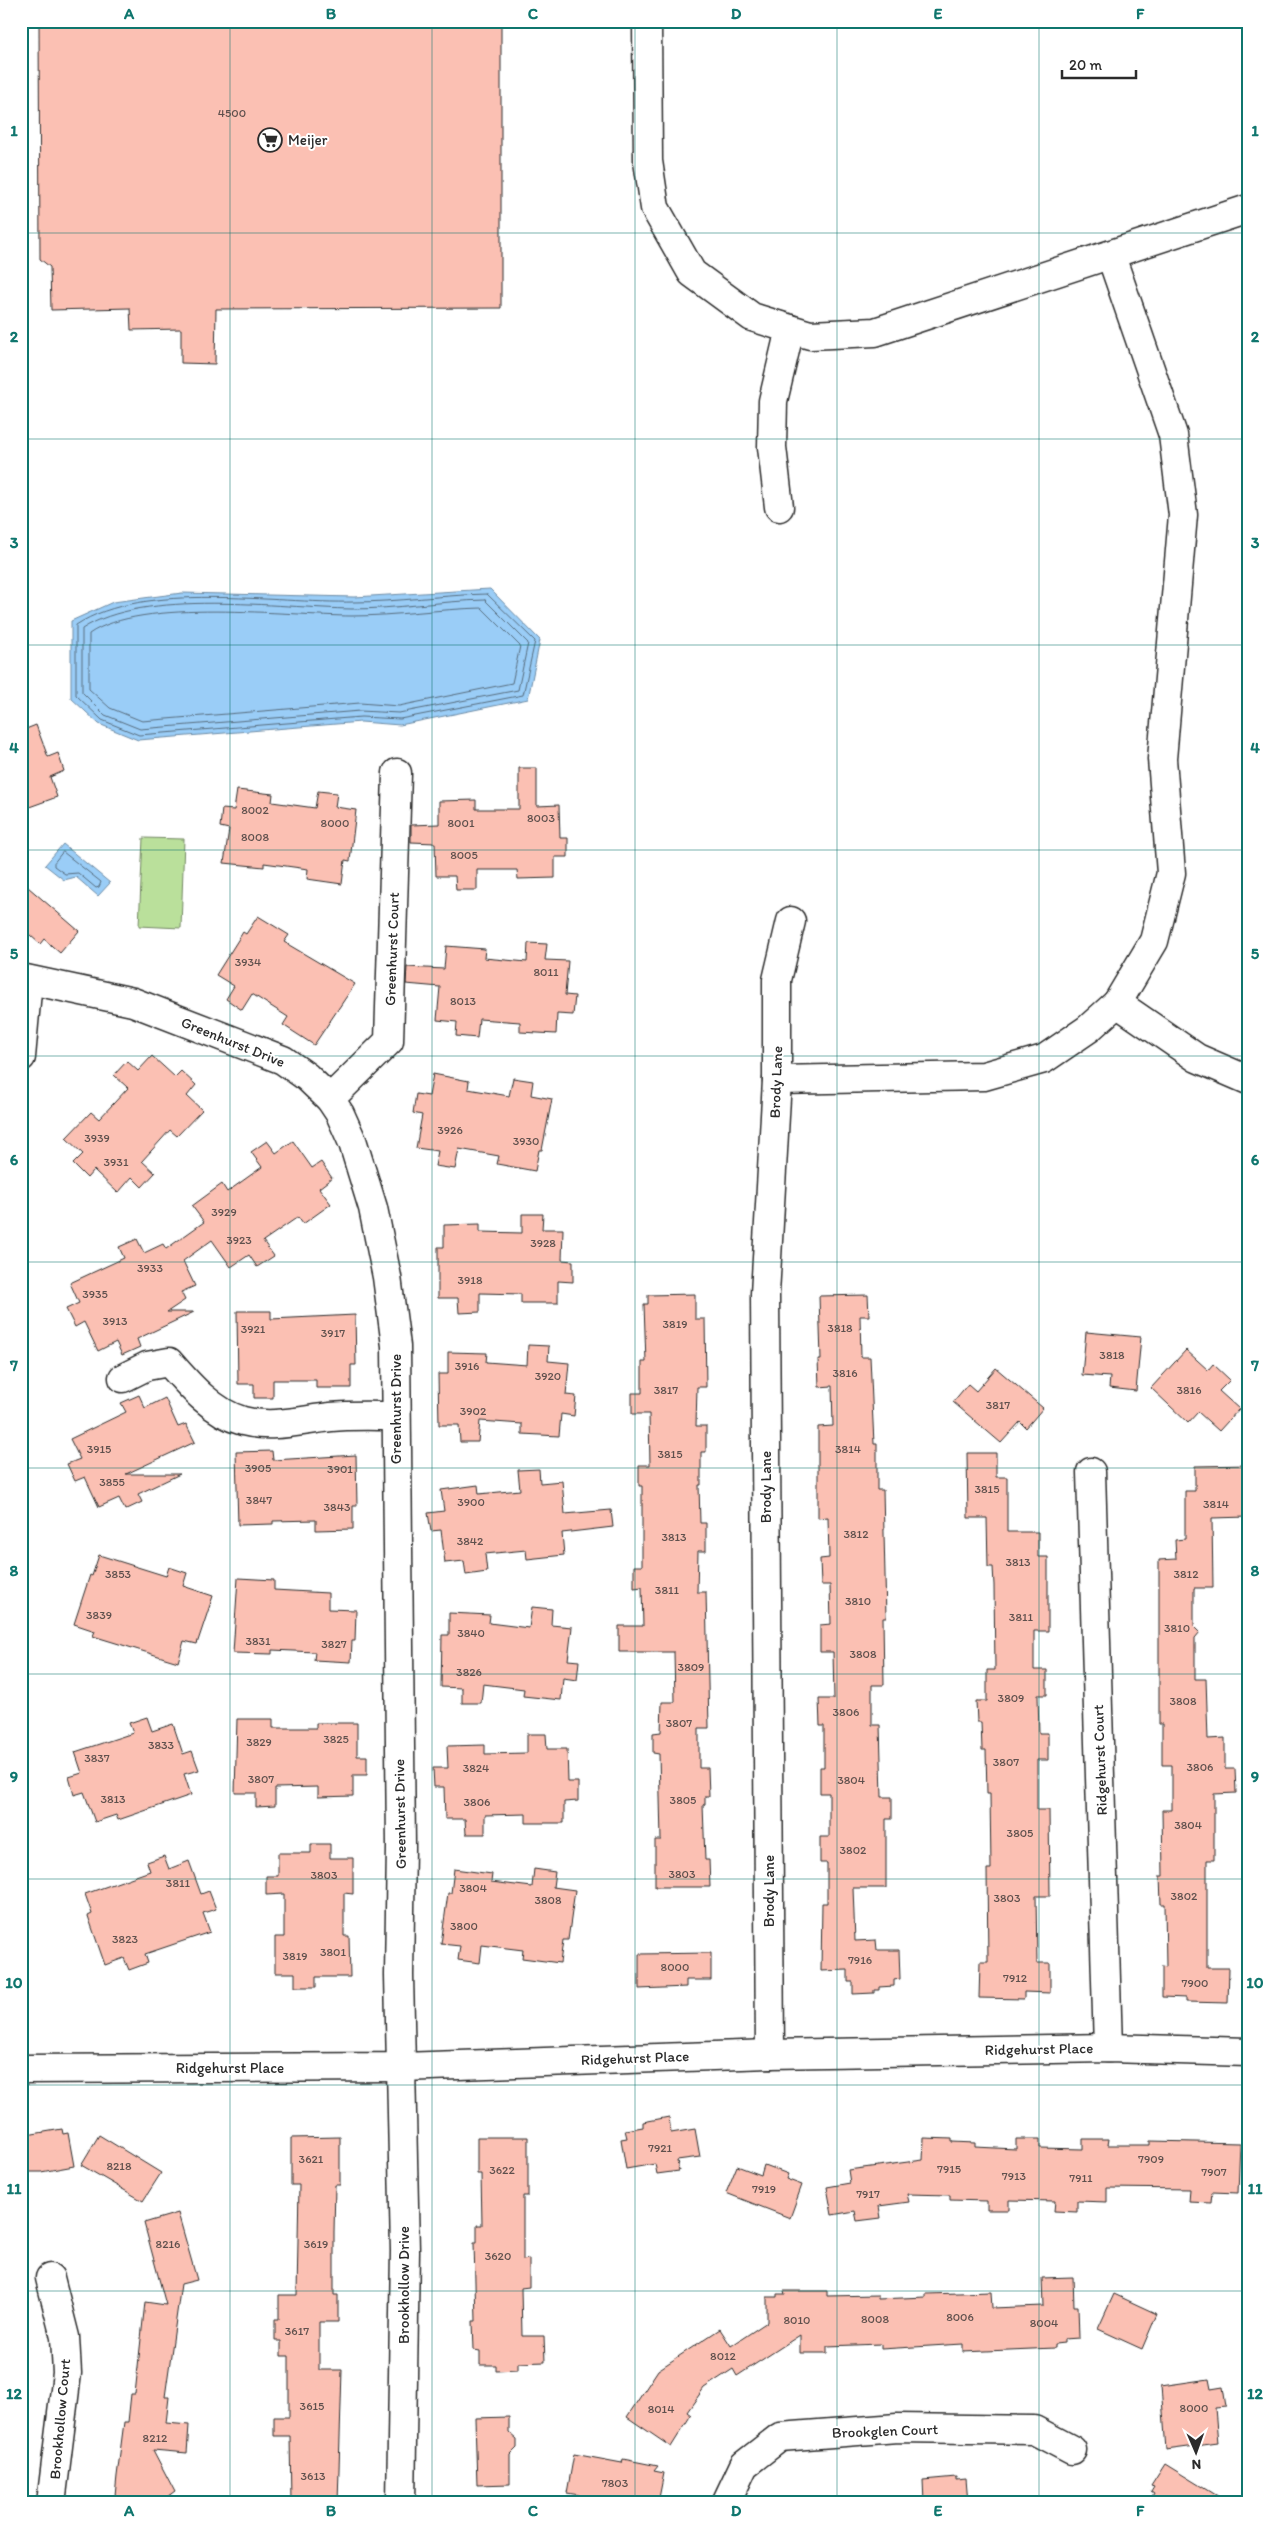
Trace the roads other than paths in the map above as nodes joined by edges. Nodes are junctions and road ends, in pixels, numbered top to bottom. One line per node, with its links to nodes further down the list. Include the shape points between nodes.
1 (647, 21): 4 (street, via 648,161 655,208 692,273 752,317)
2 (1248, 209): 3 (street)
3 (1111, 256): 4 (street, via 875,332 810,335); 9 (street, via 1173,435 1183,515 1162,759 1172,874 1154,941)
4 (790, 329): 5 (street, via 773,401 772,446)
5 (779, 506)
6 (397, 773): 13 (street, Greenhurst Court, via 389,1041)
7 (791, 921): 11 (street, Brody Lane, via 777,980)
8 (25, 979): 10 (street); 13 (street, Greenhurst Drive, via 133,1002 256,1049 283,1060)
9 (1117, 1003): 11 (street, via 1088,1029 1044,1059 984,1076); 12 (street, via 1197,1058)
10 (21, 1057)
11 (777, 1080): 19 (street, Brody Lane, via 765,1294)
12 (1248, 1080)
13 (330, 1099): 15 (street, Greenhurst Drive, via 353,1143 373,1208 396,1346)
14 (124, 1378): 15 (street, via 147,1366 169,1362 193,1389 219,1409 243,1421 277,1424 332,1417)
15 (396, 1416): 20 (street, Greenhurst Drive)
16 (1091, 1472): 17 (street, Ridgehurst Court)
17 (1108, 2048): 18 (street, Ridgehurst Place); 19 (street, Ridgehurst Place)
18 (1248, 2052)
19 (770, 2054): 20 (street, Ridgehurst Place)
20 (402, 2067): 21 (street, Ridgehurst Place); 25 (street, Brookhollow Drive, via 405,2251)
21 (21, 2069)
22 (50, 2278): 24 (street, Brookhollow Court, via 65,2338 67,2373)
23 (1072, 2450): 26 (street, Brookglen Court, via 1034,2430 897,2428 780,2437 744,2465)
24 (51, 2503)
25 (401, 2503)
26 (726, 2503)

